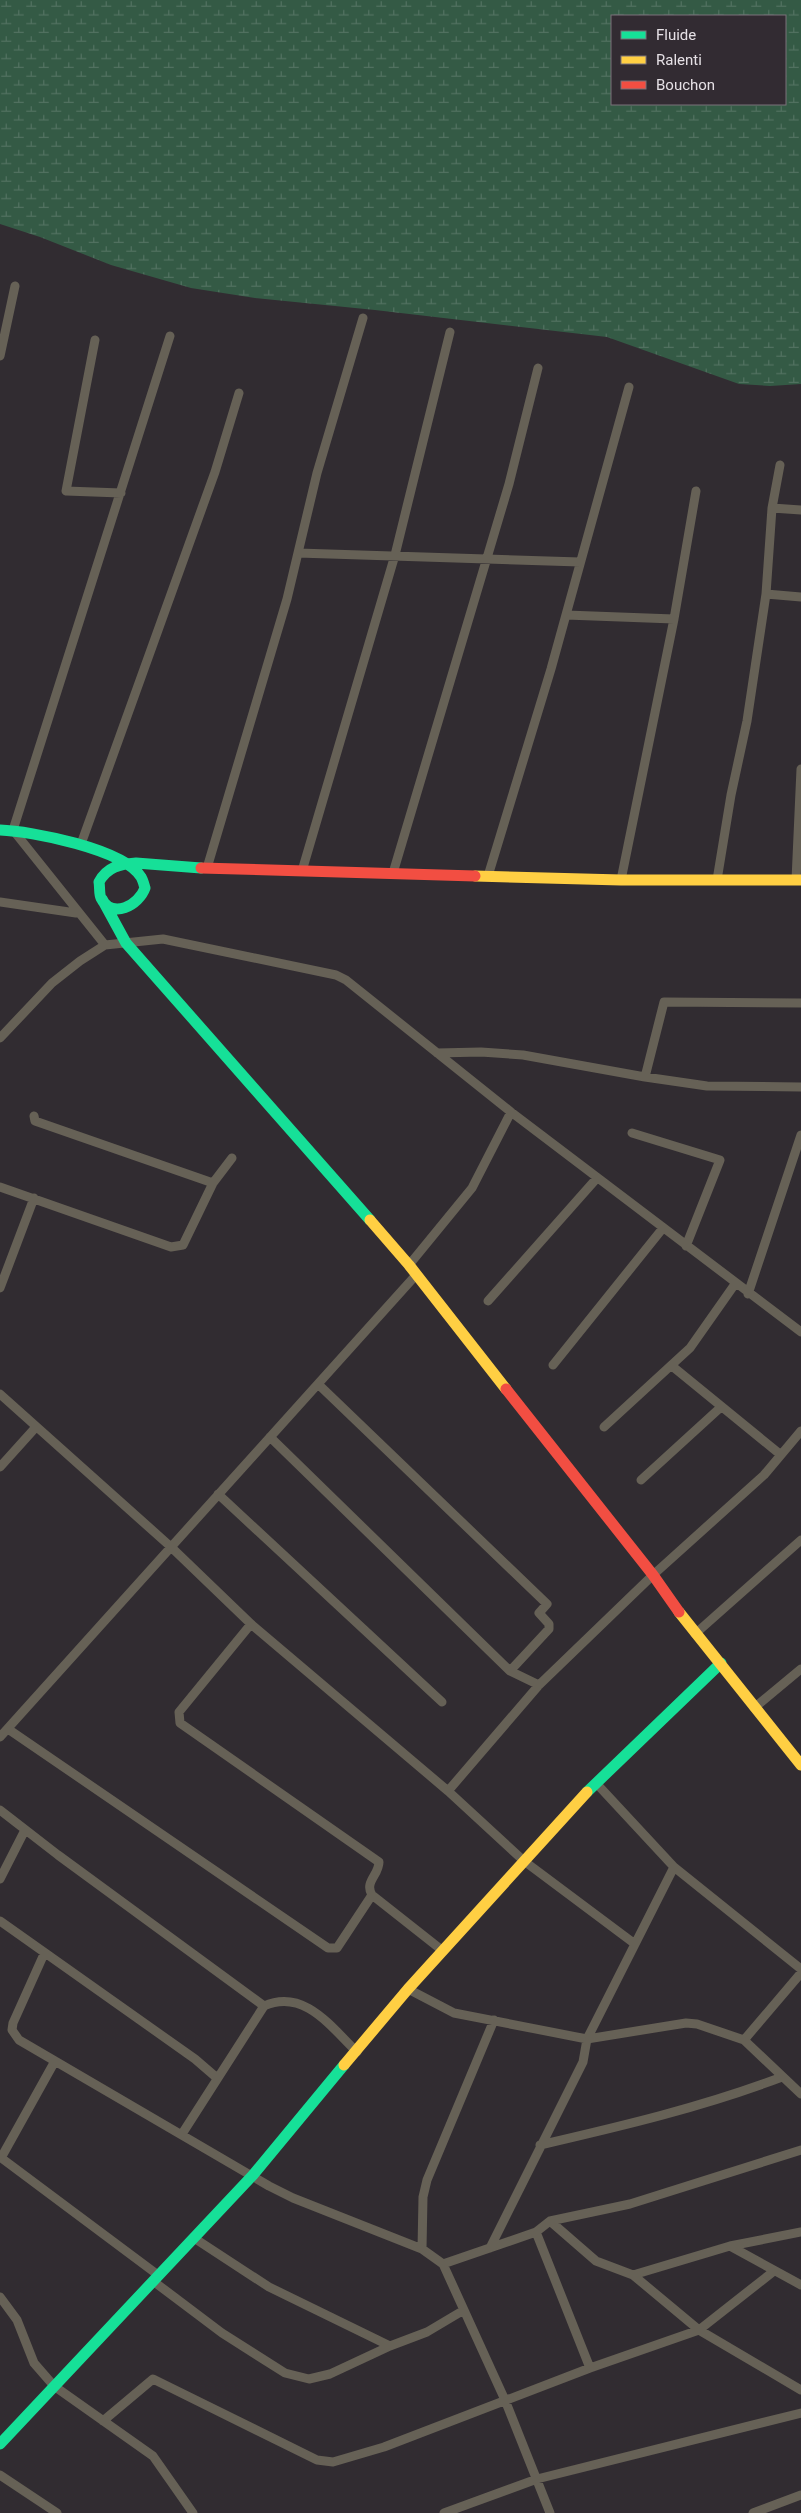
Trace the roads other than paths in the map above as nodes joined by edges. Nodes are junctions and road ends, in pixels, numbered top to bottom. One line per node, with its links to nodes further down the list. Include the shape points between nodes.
1 (14, 286): 6 (street)
2 (363, 318): 15 (street, via 317,473)
3 (450, 332): 16 (street)
4 (170, 336): 12 (street)
5 (95, 340): 12 (street, via 66,492)
6 (0, 356)
7 (538, 368): 17 (street)
8 (629, 387): 18 (street)
9 (239, 393): 26 (street, via 215,472)
10 (780, 465): 13 (street)
11 (696, 491): 22 (street)
12 (121, 493): 25 (street)
13 (772, 508): 14 (street); 19 (street)
14 (801, 510)
15 (298, 553): 16 (street); 28 (street)
16 (395, 556): 17 (street); 29 (street)
17 (486, 560): 18 (street); 30 (street)
18 (580, 562): 21 (street)
19 (766, 594): 20 (street); 33 (street, via 747,722)
20 (801, 597)
21 (566, 615): 22 (street); 31 (street)
22 (674, 619): 32 (street)
23 (801, 769): 34 (street)
24 (0, 830): 25 (street)
25 (13, 830): 26 (street, via 45,834); 37 (street)
26 (81, 844): 27 (street)
27 (126, 864): 28 (street); 35 (street, via 109,868 101,877); 35 (street, via 137,870 143,880 144,892 138,902 129,909 117,909)
28 (207, 868): 29 (street)
29 (302, 872): 30 (street)
30 (393, 873): 31 (street)
31 (488, 876): 32 (street)
32 (621, 880): 33 (street)
33 (716, 880): 34 (street)
34 (799, 880)
35 (102, 899): 38 (street)
36 (0, 902): 37 (street)
37 (76, 912): 39 (street)
38 (126, 943): 39 (street); 42 (street, via 162,939 336,975); 56 (street)
39 (105, 945): 41 (street, via 52,983)
40 (801, 1003): 43 (street, via 664,1002)
41 (0, 1038)
42 (437, 1053): 43 (street, via 523,1055); 45 (street)
43 (645, 1078): 44 (street, via 707,1086)
44 (801, 1087)
45 (511, 1112): 50 (street); 56 (street, via 472,1188)
46 (34, 1116): 51 (street, via 35,1121)
47 (632, 1133): 55 (street, via 720,1160)
48 (801, 1135): 60 (street)
49 (232, 1158): 51 (street)
50 (597, 1178): 54 (street); 61 (street)
51 (213, 1183): 53 (street, via 183,1245 178,1247 170,1247)
52 (0, 1187): 53 (street)
53 (34, 1198): 59 (street)
54 (663, 1228): 55 (street); 63 (street)
55 (686, 1246): 58 (street)
56 (408, 1265): 57 (street)
57 (416, 1274): 65 (street); 78 (street)
58 (735, 1284): 60 (street); 64 (street, via 697,1338)
59 (0, 1288)
60 (748, 1294): 62 (street)
61 (488, 1301)
62 (801, 1332)
63 (553, 1365)
64 (672, 1366): 67 (street); 69 (street)
65 (318, 1384): 71 (street); 83 (street, via 547,1604 539,1613 549,1624 549,1629)
66 (0, 1394): 68 (street)
67 (720, 1407): 72 (street); 74 (street)
68 (36, 1427): 73 (street); 77 (street)
69 (604, 1427)
70 (801, 1431): 72 (street)
71 (270, 1437): 75 (street); 83 (street)
72 (781, 1455): 78 (street)
73 (0, 1467)
74 (641, 1480)
75 (218, 1494): 77 (street); 85 (street)
76 (801, 1540): 80 (street)
77 (171, 1547): 79 (street); 87 (street)
78 (653, 1575): 80 (street); 84 (street)
79 (251, 1624): 91 (street); 97 (street, via 179,1712 178,1719 379,1862 368,1889)
80 (695, 1634): 81 (street)
81 (721, 1663): 86 (street); 90 (street)
82 (801, 1669): 86 (street)
83 (510, 1671): 84 (street)
84 (539, 1684): 91 (street)
85 (442, 1702)
86 (754, 1708): 89 (street)
87 (8, 1729): 88 (street); 97 (street, via 328,1948 337,1948)
88 (0, 1737)
89 (801, 1765)
90 (596, 1783): 94 (street); 95 (street)
91 (448, 1791): 94 (street)
92 (0, 1810): 93 (street)
93 (25, 1830): 96 (street); 104 (street)
94 (524, 1861): 99 (street); 100 (street)
95 (674, 1866): 99 (street); 102 (street)
96 (0, 1879)
97 (372, 1895): 100 (street)
98 (0, 1921): 101 (street)
99 (635, 1944): 106 (street)
100 (443, 1951): 103 (street)
101 (44, 1954): 109 (street, via 12,2023 12,2030 19,2040); 111 (street, via 189,2054)
102 (801, 1971): 107 (street)
103 (408, 1990): 105 (street, via 454,2013); 108 (street)
104 (264, 2006): 108 (street, via 276,2001 290,2001 309,2006); 111 (street)
105 (494, 2020): 106 (street); 124 (street, via 427,2180 422,2197)
106 (587, 2039): 107 (street, via 686,2023); 114 (street, via 582,2062)
107 (744, 2040): 110 (street)
108 (357, 2052): 117 (street)
109 (55, 2061): 113 (street); 116 (street)
110 (782, 2077): 112 (street); 114 (street, via 735,2095 662,2116)
111 (217, 2078): 113 (street)
112 (801, 2094)
113 (182, 2134): 117 (street)
114 (540, 2145): 123 (street)
115 (801, 2150): 118 (street, via 630,2204)
116 (0, 2157): 128 (street)
117 (252, 2175): 121 (street); 124 (street, via 293,2198)
118 (550, 2221): 119 (street); 127 (street, via 596,2261)
119 (536, 2232): 123 (street); 134 (street)
120 (801, 2232): 122 (street)
121 (194, 2238): 128 (street); 133 (street, via 269,2288)
122 (730, 2246): 126 (street); 127 (street)
123 (490, 2248): 125 (street)
124 (422, 2249): 125 (street)
125 (443, 2264): 131 (street)
126 (774, 2271): 129 (street); 132 (street)
127 (633, 2275): 132 (street)
128 (155, 2278): 133 (street, via 222,2333 285,2373 309,2379 330,2374); 135 (street)
129 (801, 2285)
130 (0, 2297): 135 (street, via 18,2320 34,2363)
131 (464, 2310): 133 (street, via 427,2332); 137 (street)
132 (699, 2330): 134 (street); 136 (street)
133 (390, 2346)
134 (590, 2368): 137 (street)
135 (54, 2386): 139 (street); 140 (street)
136 (801, 2390)
137 (505, 2400): 139 (street, via 384,2447 333,2462 317,2460 153,2379); 142 (street)
138 (801, 2413): 142 (street)
139 (103, 2421): 145 (street, via 153,2456)
140 (0, 2444)
141 (0, 2475): 144 (street)
142 (537, 2479): 146 (street); 147 (street)
143 (801, 2495): 148 (street)
144 (56, 2513)
145 (193, 2513)
146 (444, 2513)
147 (550, 2513)
148 (753, 2513)

